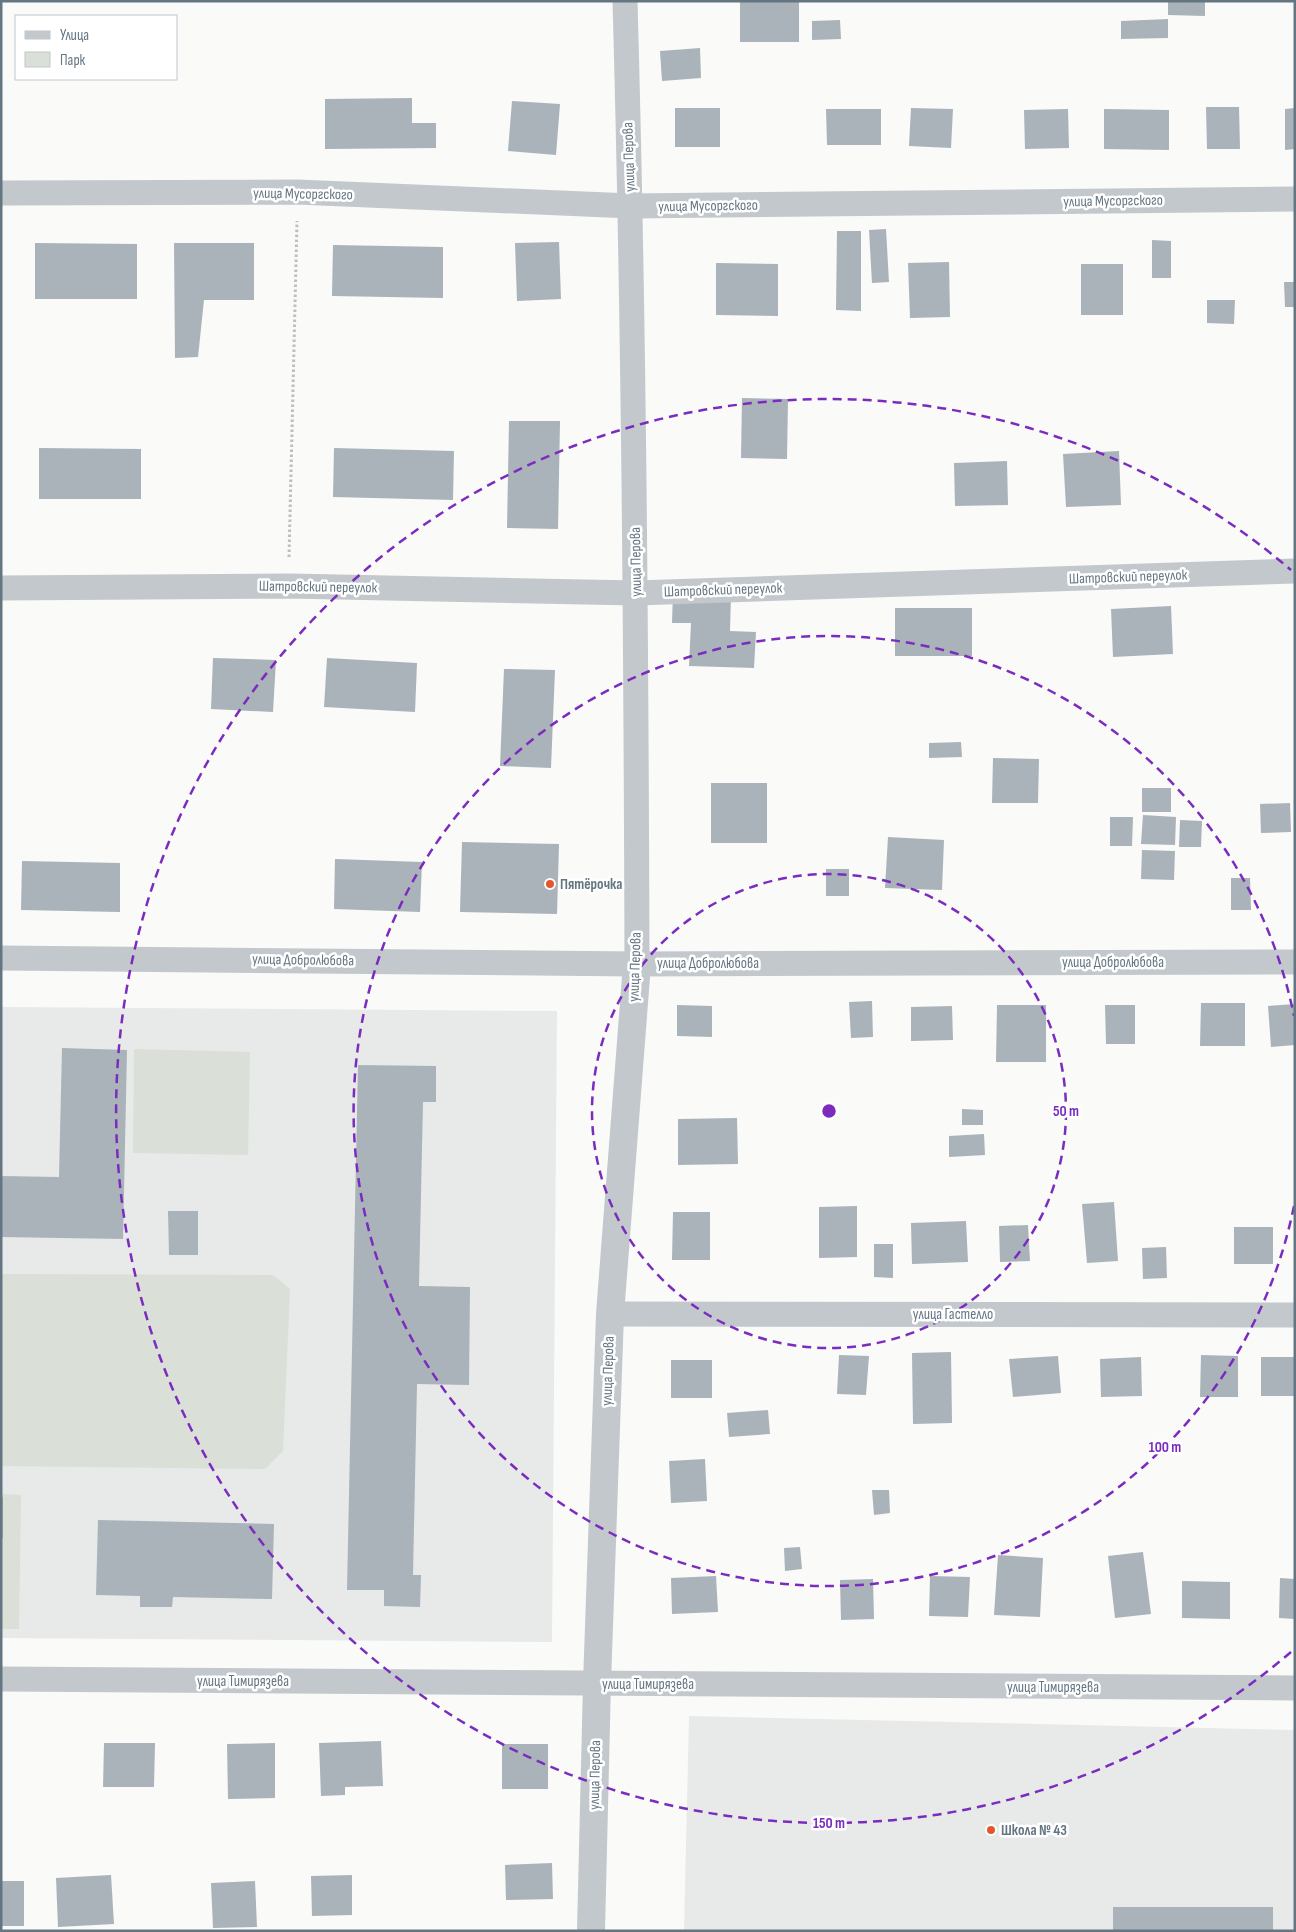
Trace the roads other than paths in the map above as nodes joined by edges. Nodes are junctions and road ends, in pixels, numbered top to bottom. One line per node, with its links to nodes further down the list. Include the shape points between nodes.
1 (624, 1): 4 (street, улица Перова)
2 (1, 193): 4 (street, улица Мусоргского, via 297,192)
3 (1295, 199): 4 (street, улица Мусоргского)
4 (630, 206): 7 (street, улица Перова)
5 (1295, 571): 7 (street, Шатровский переулок)
6 (1, 588): 7 (street, Шатровский переулок, via 288,586)
7 (636, 593): 10 (street, улица Перова)
8 (1, 958): 10 (street, улица Добролюбова)
9 (1295, 962): 10 (street, улица Добролюбова)
10 (636, 964): 11 (street, улица Перова)
11 (610, 1314): 12 (street, улица Гастелло); 14 (street, улица Перова)
12 (1295, 1315)
13 (1, 1679): 14 (street, улица Тимирязева)
14 (597, 1684): 15 (street, улица Тимирязева); 16 (street, улица Перова)
15 (1295, 1688)
16 (591, 1931)

